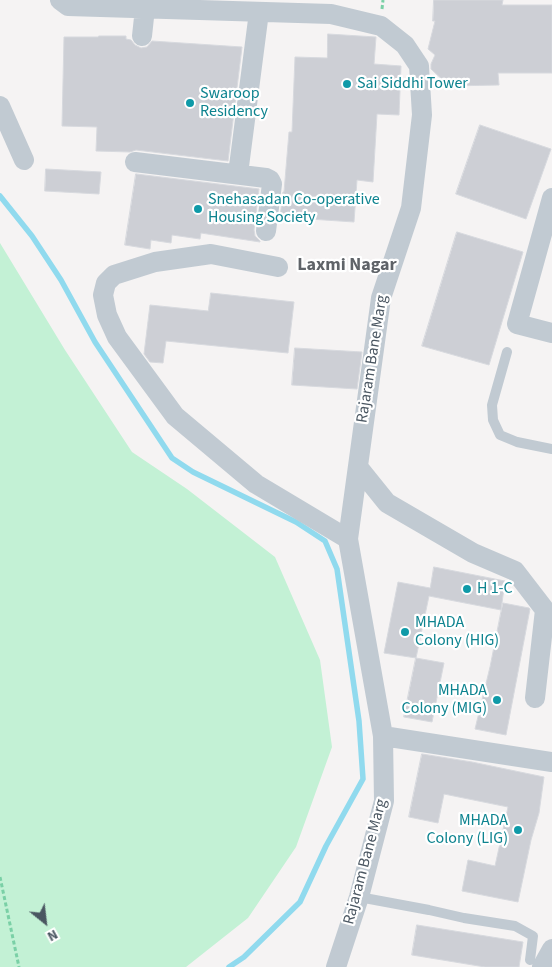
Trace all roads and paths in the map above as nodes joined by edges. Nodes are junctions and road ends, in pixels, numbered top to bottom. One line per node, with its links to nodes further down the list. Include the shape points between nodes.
1 (60, 0): 2 (street, Rajaram Bane Marg, via 68,6)
2 (145, 8): 3 (street, Rajaram Bane Marg); 4 (street)
3 (259, 12): 8 (street); 15 (street, Rajaram Bane Marg, via 331,14 381,26 405,44 419,66 422,115 411,208 381,298)
4 (142, 36)
5 (0, 106): 6 (street)
6 (24, 160)
7 (135, 162): 8 (street)
8 (238, 174): 10 (street, via 266,178 272,184)
9 (552, 198): 12 (street, via 517,324)
10 (266, 231)
11 (278, 267): 16 (street, via 211,254 155,262 114,275 106,283 103,295 107,315 117,337 175,416 256,484)
12 (552, 333)
13 (507, 352): 14 (lane, via 492,405 493,420 500,434 517,442)
14 (552, 449)
15 (358, 467): 16 (street, Rajaram Bane Marg); 17 (street, via 387,503 473,553 515,571 545,610)
16 (348, 539): 18 (street, Rajaram Bane Marg)
17 (535, 698)
18 (383, 736): 19 (street); 21 (street, Rajaram Bane Marg, via 384,801)
19 (552, 762)
20 (0, 877): 24 (path)
21 (359, 896): 23 (lane, via 515,926 533,936); 25 (street, Rajaram Bane Marg)
22 (552, 949): 23 (street)
23 (536, 963)
24 (19, 967)
25 (336, 967)

